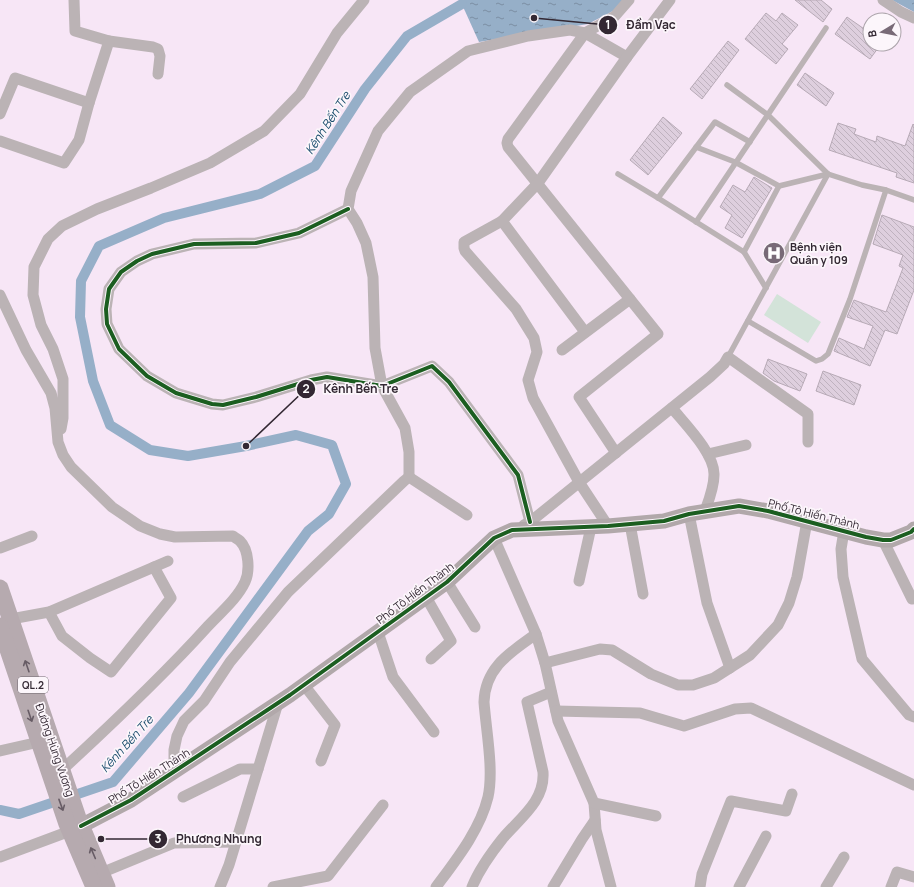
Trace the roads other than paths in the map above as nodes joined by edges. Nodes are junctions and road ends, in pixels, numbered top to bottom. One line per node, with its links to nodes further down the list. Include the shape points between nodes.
1 (74, 0): 9 (street, via 75,31)
2 (364, 0): 40 (street, via 337,33 300,94 264,131 210,163 62,226 48,239 34,267 33,295 41,326 53,349 63,379 63,418)
3 (629, 0): 8 (street, via 615,16)
4 (670, 0): 10 (street)
5 (883, 0): 6 (street)
6 (914, 18)
7 (826, 28): 15 (lane)
8 (585, 33): 10 (street); 22 (street, via 508,139 508,147); 27 (street, via 570,30 528,36 468,51 410,92 378,131 351,191)
9 (109, 41): 11 (street, via 158,49); 13 (street)
10 (627, 56): 22 (street)
11 (158, 74)
12 (727, 85): 15 (lane)
13 (89, 103): 14 (street, via 15,78); 16 (street, via 78,140 64,163)
14 (0, 114)
15 (768, 115): 17 (lane); 21 (lane)
16 (0, 141)
17 (750, 142): 18 (lane, via 715,122); 19 (lane)
18 (696, 147): 19 (lane); 25 (lane)
19 (735, 162): 23 (lane); 29 (lane)
20 (618, 174): 25 (lane)
21 (828, 174): 23 (lane); 24 (lane); 31 (lane)
22 (538, 183): 28 (street); 33 (street)
23 (779, 186): 30 (lane)
24 (886, 190): 26 (lane); 34 (lane, via 850,299 828,354 816,361)
25 (658, 198): 29 (lane)
26 (914, 200)
27 (348, 209): 38 (street, via 366,243 373,277 375,348); 38 (street, via 299,233 256,242 194,244 152,254 137,261 121,272 110,289 106,309 107,324 119,349 147,376 176,393 212,404 223,405 327,377)
28 (502, 221): 35 (street); 46 (street, via 464,242 464,248 516,309 534,338 537,352 528,380 529,388)
29 (696, 222): 30 (lane)
30 (744, 252): 31 (lane)
31 (766, 288): 34 (lane)
32 (0, 295): 40 (street, via 26,350 51,393)
33 (630, 299): 35 (street); 43 (street, via 658,334 579,397)
34 (748, 321): 37 (lane)
35 (585, 332): 36 (street)
36 (562, 350)
37 (728, 357): 39 (street, via 710,377); 41 (street, via 808,414)
38 (382, 386): 45 (street, via 405,428 409,452); 51 (street, via 432,366 449,382 518,475)
39 (672, 408): 43 (street); 44 (street)
40 (58, 442): 89 (street, via 71,467 112,507 140,526 175,537 233,536 244,548 247,559 245,581 236,595)
41 (808, 442)
42 (746, 445): 44 (street)
43 (616, 453): 46 (street)
44 (708, 454): 47 (street, via 715,476)
45 (409, 478): 49 (street); 88 (street, via 288,592 230,662 204,701 184,721 174,750)
46 (579, 482): 51 (street); 53 (street)
47 (705, 511): 48 (street, Phố Tô Hiến Thành); 50 (street, Phố Tô Hiến Thành, via 739,506)
48 (689, 514): 52 (street, Phố Tô Hiến Thành, via 664,521); 77 (street, via 707,603)
49 (467, 515)
50 (806, 521): 57 (street, Phố Tô Hiến Thành); 77 (street, via 797,577 789,604 778,625 750,655)
51 (530, 522): 56 (street)
52 (630, 524): 53 (street, Phố Tô Hiến Thành); 67 (street)
53 (608, 526): 54 (street, Phố Tô Hiến Thành)
54 (591, 527): 56 (street, Phố Tô Hiến Thành); 64 (street)
55 (914, 529): 60 (street, Phố Tô Hiến Thành, via 901,537)
56 (512, 530): 59 (street, Phố Tô Hiến Thành)
57 (844, 531): 60 (street, Phố Tô Hiến Thành); 82 (street, via 841,549 843,577 862,659)
58 (32, 536): 61 (street)
59 (494, 538): 65 (street, Phố Tô Hiến Thành); 74 (street)
60 (883, 540): 69 (street)
61 (0, 548)
62 (168, 561): 63 (street)
63 (154, 567): 70 (street); 70 (street, via 171,598 111,672 62,636)
64 (579, 581)
65 (447, 582): 68 (street, Phố Tô Hiến Thành); 72 (street)
66 (0, 588): 71 (main road, Đường Hùng Vương / QL.2)
67 (643, 594)
68 (426, 598): 73 (street, Phố Tô Hiến Thành); 75 (street, via 451,641)
69 (912, 599)
70 (49, 612): 71 (street)
71 (5, 623): 84 (main road, Đường Hùng Vương / QL.2, one-way to 84); 89 (main road, Đường Hùng Vương / QL.2, one-way to 71)
72 (475, 627)
73 (378, 632): 78 (street, Phố Tô Hiến Thành); 83 (street, via 393,676)
74 (536, 634): 76 (street); 106 (street, via 507,655 488,678 484,691 490,772 488,796 474,830)
75 (431, 659)
76 (545, 663): 77 (street, via 600,649 612,650 651,674 678,685 693,685 714,678); 79 (street)
77 (730, 668)
78 (304, 685): 80 (street, Phố Tô Hiến Thành); 86 (street, via 335,725)
79 (551, 692): 81 (street); 107 (street, via 527,702 543,772 541,790 534,804 487,860)
80 (278, 703): 87 (street); 88 (street, Phố Tô Hiến Thành)
81 (556, 711): 90 (street, via 640,713 684,726 735,709 751,708); 93 (street)
82 (914, 717)
83 (434, 732)
84 (39, 742): 85 (street); 89 (main road, Đường Hùng Vương / QL.2)
85 (0, 751)
86 (321, 761)
87 (258, 769): 92 (street, via 240,769); 99 (street)
88 (174, 772): 97 (street, Phố Tô Hiến Thành, via 130,800)
89 (61, 780): 97 (main road, Đường Hùng Vương / QL.2)
90 (914, 785)
91 (792, 794): 110 (street, via 786,811 730,801 702,874)
92 (183, 797)
93 (594, 803): 95 (street); 96 (street)
94 (383, 805): 105 (street, via 328,876)
95 (656, 816)
96 (595, 820): 108 (street); 109 (street)
97 (74, 825): 100 (street); 103 (main road, Đường Hùng Vương / QL.2)
98 (766, 836): 111 (street)
99 (236, 842): 103 (street, via 174,843); 104 (street)
100 (0, 857)
101 (844, 857): 112 (street)
102 (914, 877): 113 (street, via 897,872)
103 (101, 882)
104 (220, 887)
105 (273, 887)
106 (436, 887)
107 (472, 887)
108 (553, 887)
109 (611, 887)
110 (700, 887)
111 (739, 887)
112 (826, 887)
113 (891, 887)

